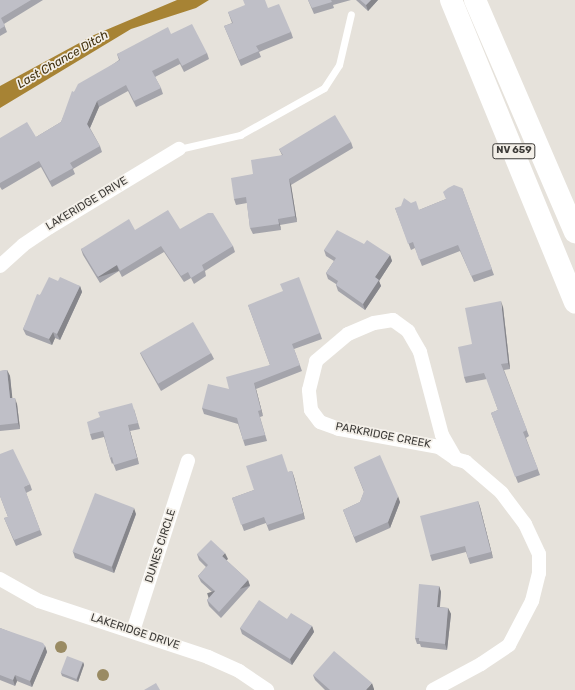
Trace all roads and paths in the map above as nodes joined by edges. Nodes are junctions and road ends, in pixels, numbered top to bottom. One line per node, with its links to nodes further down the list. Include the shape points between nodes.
1 (451, 0): 7 (main road, NV 659)
2 (476, 0): 5 (main road, NV 659)
3 (351, 14): 4 (lane, via 339,65 324,88 240,135)
4 (179, 149): 6 (street, LAKERIDGE DRIVE, via 50,226 23,245)
5 (575, 232)
6 (0, 266)
7 (575, 303)
8 (456, 459): 8 (street, PARKRIDGE CREEK, via 439,447 339,429 320,422 311,410 309,390 316,360 348,334 374,323 393,320 408,331 420,352 442,435); 13 (street, via 466,462 502,493 525,524 538,554 539,573 532,601 522,625 509,645 481,664)
9 (188, 461): 11 (street, DUNES CIRCLE)
10 (0, 579): 11 (street, LAKERIDGE DRIVE, via 18,592 40,601)
11 (133, 631): 12 (street, LAKERIDGE DRIVE, via 208,657 239,672)
12 (267, 690)
13 (433, 690)

